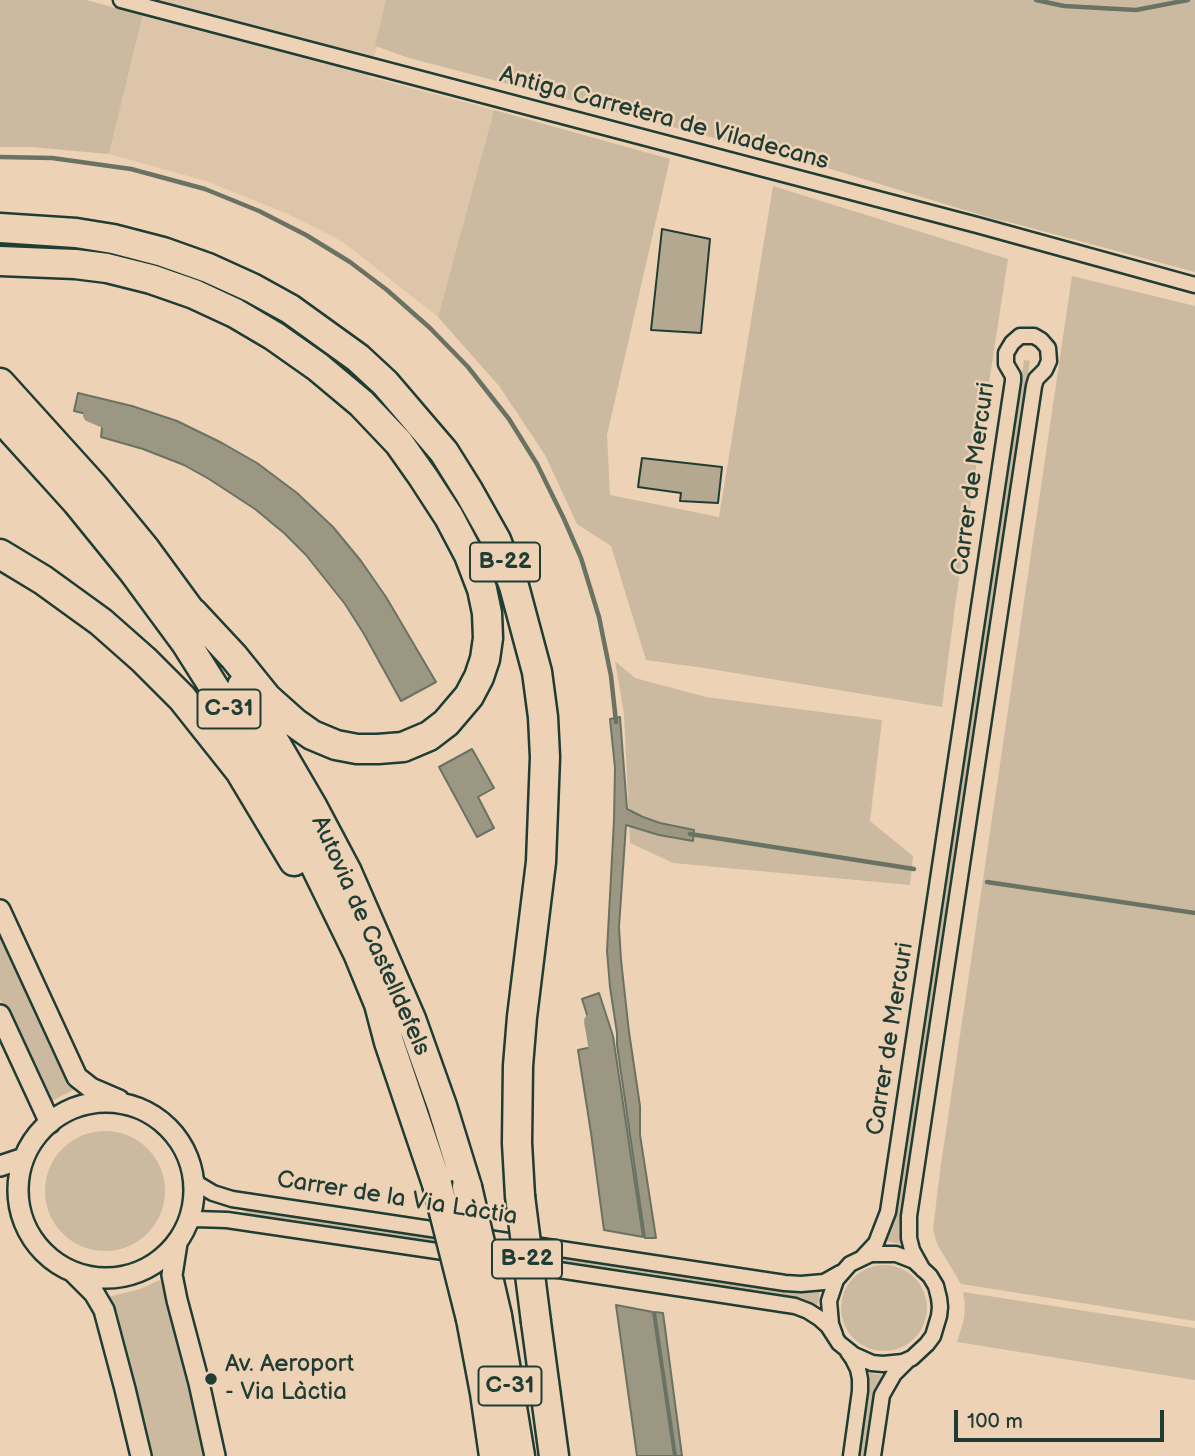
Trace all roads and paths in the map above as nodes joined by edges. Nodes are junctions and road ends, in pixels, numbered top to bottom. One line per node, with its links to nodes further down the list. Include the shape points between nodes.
1 (121, 0): 4 (street, Antiga Carretera de Viladecans)
2 (0, 228): 33 (highway, B-22, bridge, via 76,233 163,252 208,268 290,309 385,383 444,452 496,540 514,586 537,672 543,717 541,862 522,1017 517,1143)
3 (0, 261): 8 (highway, via 75,264 151,279 235,313 318,367 399,443 449,517 482,590 488,638 479,677 446,723 403,747 357,749 312,735 295,723)
4 (1195, 285)
5 (0, 383): 8 (highway, Autovia de Castelldefels / C-31, via 94,487)
6 (0, 417): 11 (highway, Autovia de Castelldefels / C-31, via 133,571 226,705 291,816 358,953 379,1003)
7 (0, 554): 11 (highway, via 101,622 144,660 240,771 309,886)
8 (193, 613): 25 (highway, Autovia de Castelldefels / C-31, bridge, via 312,806 347,872 411,1019 467,1187)
9 (0, 911): 12 (street, via 77,1077)
10 (0, 1015): 13 (street)
11 (388, 1042): 25 (highway, Autovia de Castelldefels / C-31, bridge)
12 (132, 1106): 13 (street, via 82,1105); 16 (street, via 173,1132 186,1152)
13 (50, 1123): 14 (street)
14 (24, 1158): 15 (street); 18 (street)
15 (0, 1166)
16 (194, 1178): 19 (street); 22 (street, Carrer de la Via Làctia, via 213,1193 232,1199 785,1283 824,1282)
17 (0, 1195): 18 (street)
18 (20, 1205): 24 (street, via 28,1230 43,1251)
19 (188, 1223): 20 (street); 26 (street, Carrer de la Via Làctia, via 227,1220 783,1304 808,1311)
20 (177, 1241): 24 (street, via 162,1258 120,1277); 30 (street, via 172,1275)
21 (862, 1258): 22 (street); 23 (street, via 896,1254); 23 (street, Carrer de Mercuri, via 876,1243 888,1212 1013,381 1006,353 1020,336 1034,336 1048,348 1049,361 1034,386 909,1216 912,1250)
22 (844, 1270): 26 (street, via 829,1301)
23 (923, 1270): 28 (street, via 936,1286 939,1316 927,1344)
24 (72, 1271): 29 (street, via 104,1310)
25 (484, 1317): 31 (highway, C-31, via 485,1393); 32 (highway, Autovia de Castelldefels / C-31)
26 (835, 1335): 27 (street)
27 (845, 1348): 28 (street, via 872,1363 903,1362); 34 (street, via 860,1379)
28 (912, 1357): 35 (street, via 894,1374 882,1395)
29 (141, 1456)
30 (215, 1456)
31 (494, 1456)
32 (520, 1456)
33 (554, 1456)
34 (851, 1456)
35 (873, 1456)

